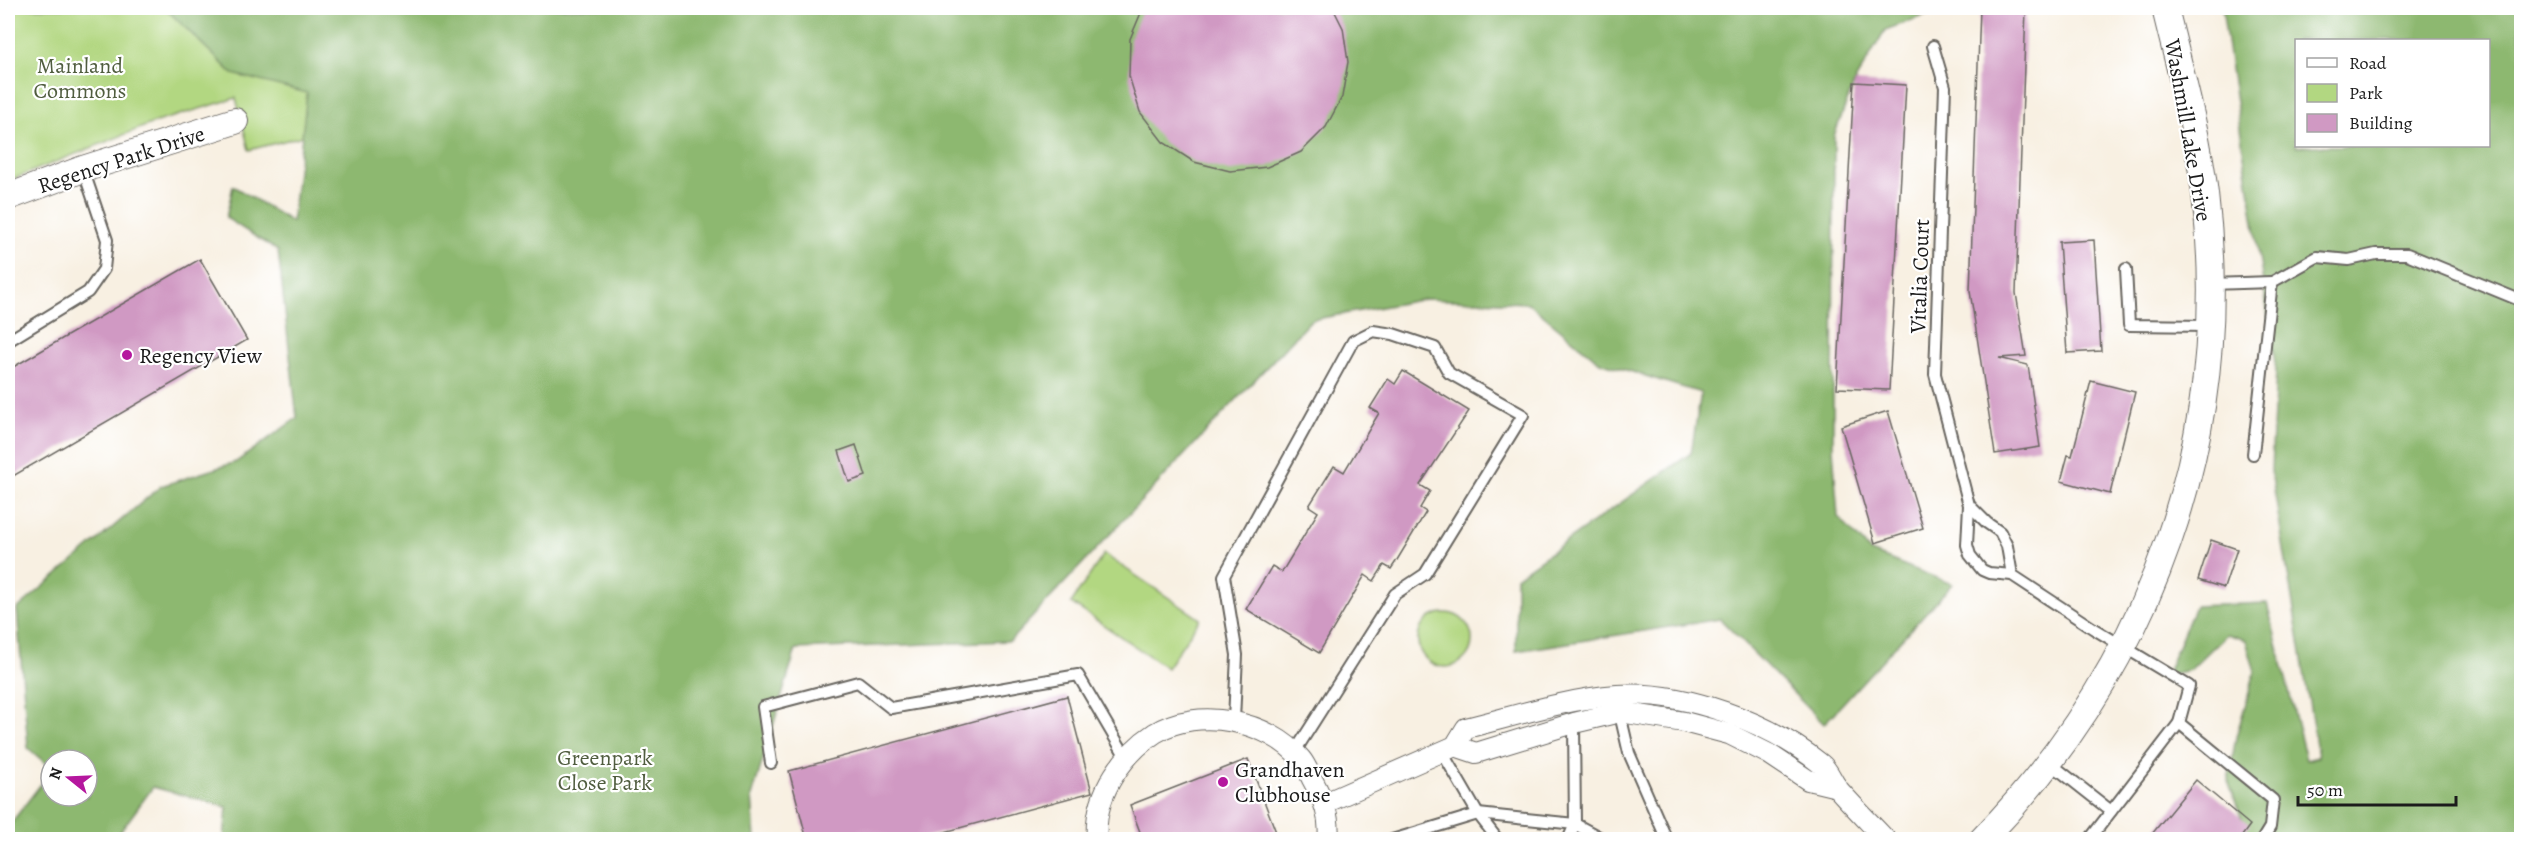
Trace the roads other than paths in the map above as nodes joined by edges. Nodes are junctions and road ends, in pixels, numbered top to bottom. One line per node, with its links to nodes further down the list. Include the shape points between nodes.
1 (2165, 8): 8 (street, Washmill Lake Drive, via 2205,193)
2 (1933, 46): 13 (lane, Vitalia Court, via 1945,87 1935,374)
3 (235, 121): 4 (street, Regency Park Drive)
4 (83, 169): 5 (street, Regency Park Drive); 11 (lane, via 107,240 104,269 88,292)
5 (8, 197)
6 (2126, 269): 10 (lane, via 2129,325)
7 (2272, 282): 8 (lane); 9 (lane, via 2317,257 2349,260 2376,254 2407,254); 12 (lane)
8 (2211, 284): 10 (street, Washmill Lake Drive)
9 (2522, 301)
10 (2209, 326): 15 (street, Washmill Lake Drive, via 2201,417 2185,486 2164,559)
11 (8, 341)
12 (2253, 454)
13 (1969, 505): 14 (lane, via 2000,532); 14 (lane, Vitalia Court, via 1967,545 1972,560 1989,573)
14 (2012, 575): 15 (lane, Vitalia Court)
15 (2124, 647): 19 (lane, Vitalia Court, via 2189,686); 23 (street, Washmill Lake Drive)
16 (1618, 704): 18 (street); 20 (street, via 1563,703 1466,728); 35 (lane, via 1629,753); 36 (street, via 1729,734 1808,780 1837,788)
17 (1234, 720): 21 (street, via 1271,734); 21 (lane, via 1237,655 1224,576 1353,340 1373,331 1435,348 1449,372 1523,415 1425,574 1395,594); 22 (street, via 1194,720 1157,732)
18 (1574, 723): 20 (street, via 1476,753); 28 (lane)
19 (2179, 723): 26 (lane); 39 (lane, via 2273,800 2270,827)
20 (1448, 749): 25 (street); 27 (lane)
21 (1294, 753): 25 (street, via 1302,759)
22 (1126, 757): 24 (lane, via 1078,675 891,708 858,682 763,707); 29 (street, via 1104,790)
23 (2050, 763): 26 (lane); 37 (street, Washmill Lake Drive)
24 (771, 764)
25 (1325, 803): 30 (street)
26 (2111, 811): 38 (lane)
27 (1478, 814): 28 (lane); 31 (lane); 32 (lane)
28 (1575, 824): 33 (lane); 34 (lane)
29 (1097, 840)
30 (1328, 840)
31 (1392, 840)
32 (1498, 840)
33 (1568, 840)
34 (1599, 840)
35 (1667, 840)
36 (1886, 840)
37 (1982, 840)
38 (2089, 840)
39 (2262, 840)

